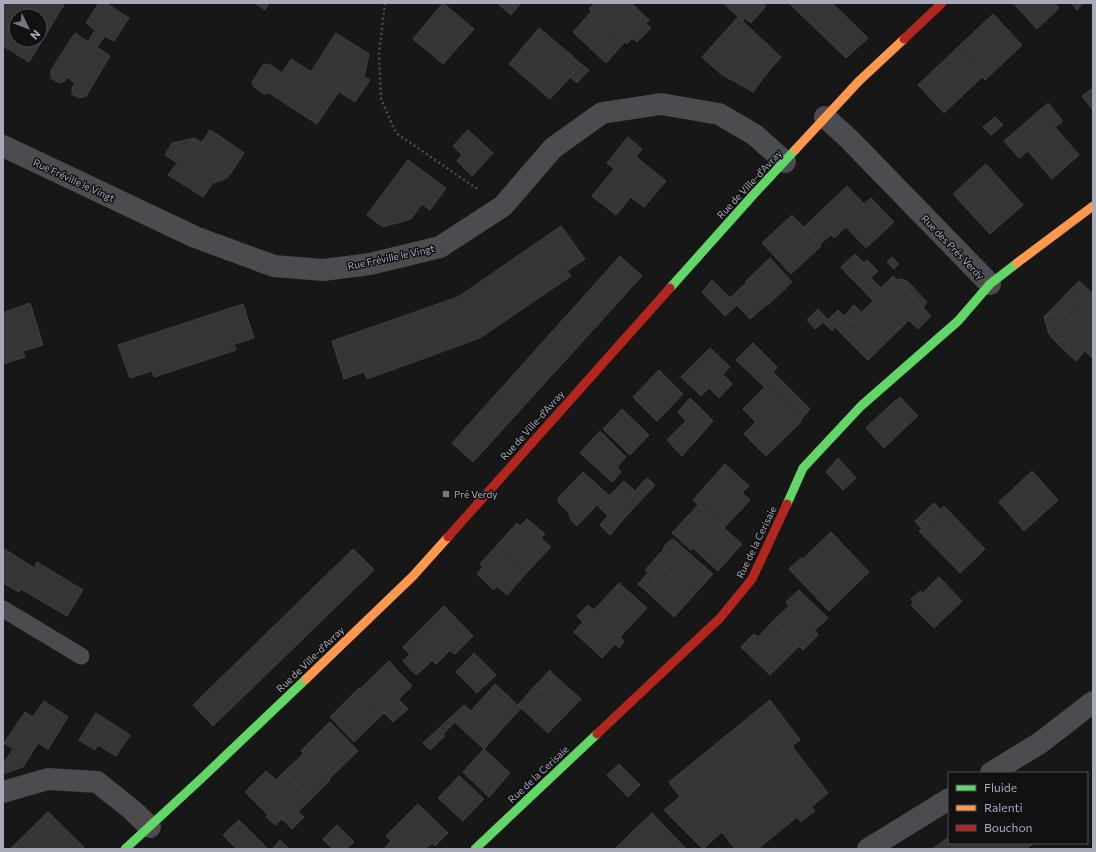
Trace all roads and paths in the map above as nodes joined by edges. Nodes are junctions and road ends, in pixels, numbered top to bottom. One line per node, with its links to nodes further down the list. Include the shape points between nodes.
1 (384, 3): 6 (path, via 379,54 382,99 396,133)
2 (942, 3): 3 (main road, Rue de Ville-d'Avray, via 859,81)
3 (825, 117): 5 (main road, Rue de Ville-d'Avray); 8 (street, Rue des Prés Verdy)
4 (3, 146): 6 (street, Rue Fréville le Vingt, via 195,237 274,266 323,270 370,264 440,247)
5 (785, 162): 6 (street, Rue Fréville le Vingt, via 755,135 719,114 661,104 602,113 553,148); 15 (main road, Rue de Ville-d'Avray, via 730,220 413,576)
6 (503, 206)
7 (1093, 206): 8 (main road, Rue des Prés Verdy)
8 (990, 284): 17 (main road, Rue de la Cerisaie, via 958,321 861,406 804,468 752,579 720,618)
9 (3, 609): 10 (lane)
10 (81, 656)
11 (1093, 702): 12 (street, via 1040,743)
12 (993, 772)
13 (3, 792): 15 (street, via 48,779 97,782)
14 (948, 800): 18 (street)
15 (150, 827): 16 (main road, Rue de Ville-d'Avray)
16 (125, 849)
17 (474, 849)
18 (868, 849)

